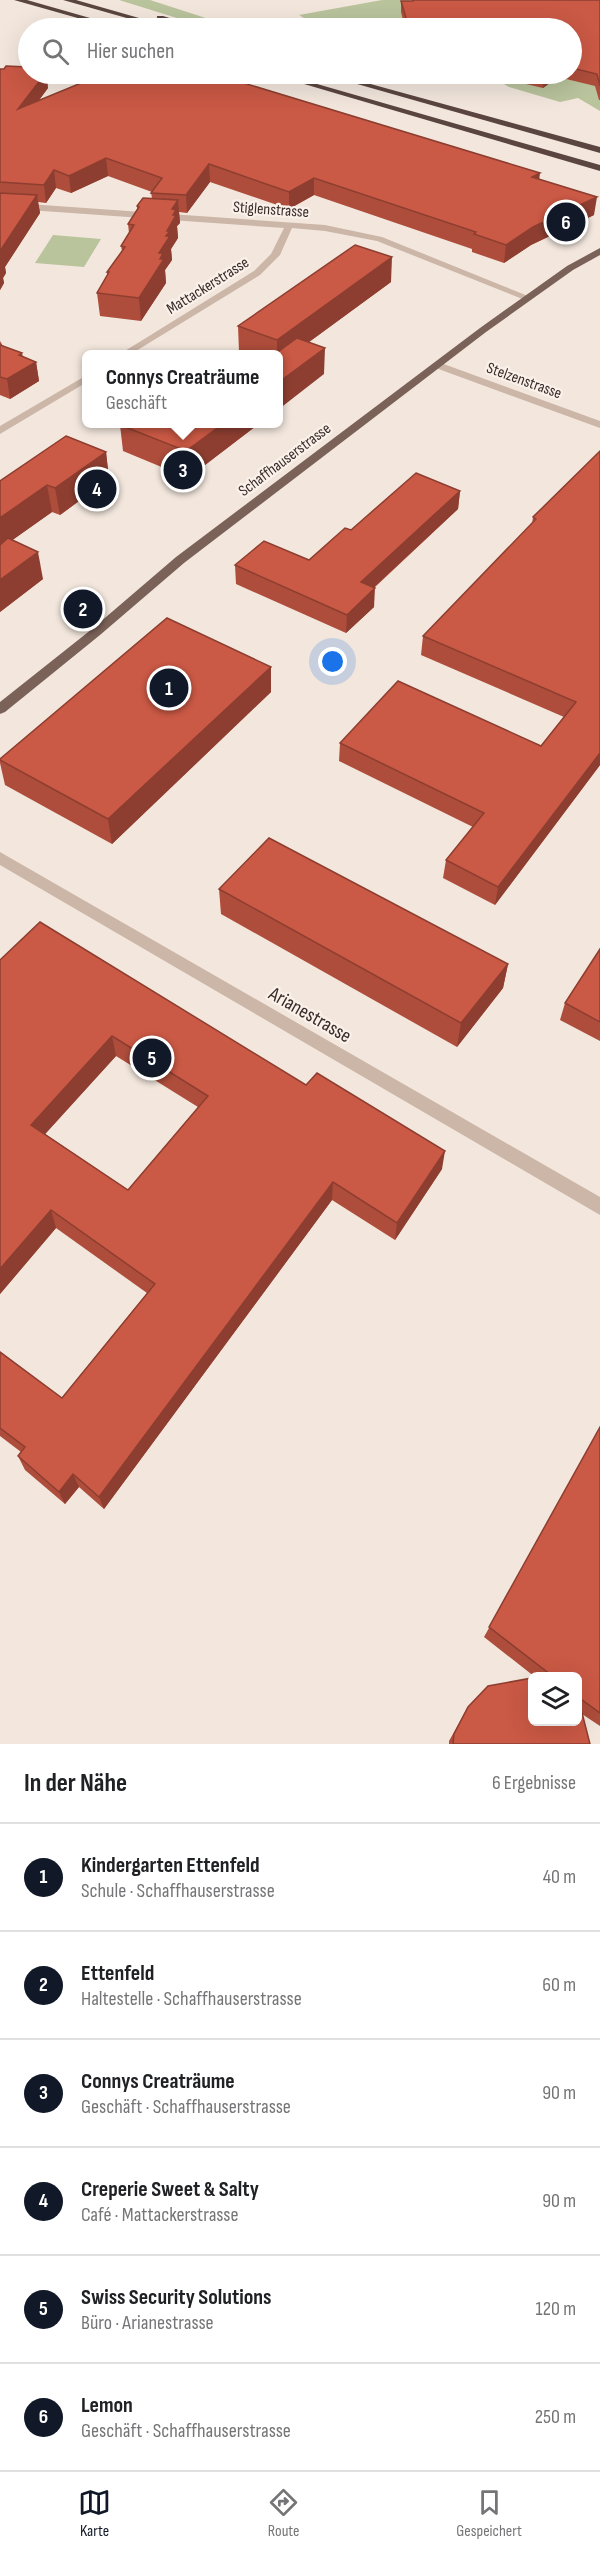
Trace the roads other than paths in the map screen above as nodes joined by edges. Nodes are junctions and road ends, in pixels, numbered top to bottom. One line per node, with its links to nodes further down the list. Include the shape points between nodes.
1 (5, 0): 5 (highway)
2 (18, 0): 5 (highway)
3 (68, 0): 7 (highway)
4 (96, 0): 8 (highway)
5 (49, 9): 6 (highway)
6 (83, 18)
7 (134, 18)
8 (162, 18)
9 (308, 84): 12 (highway)
10 (362, 84): 11 (highway)
11 (600, 150)
12 (600, 168)
13 (0, 205): 14 (street, Stiglenstrasse)
14 (289, 226): 16 (street, Stiglenstrasse, via 379,238); 17 (street, Mattackerstrasse, via 275,255 257,273)
15 (600, 251): 16 (main road, Schaffhauserstrasse)
16 (528, 298): 18 (main road, Schaffhauserstrasse)
17 (132, 350)
18 (437, 365): 20 (street, Stelzenstrasse); 22 (main road, Schaffhauserstrasse, via 180,560)
19 (82, 381): 21 (street)
20 (600, 426)
21 (0, 432)
22 (0, 709)
23 (0, 858): 24 (street, Arianestrasse)
24 (600, 1207)

